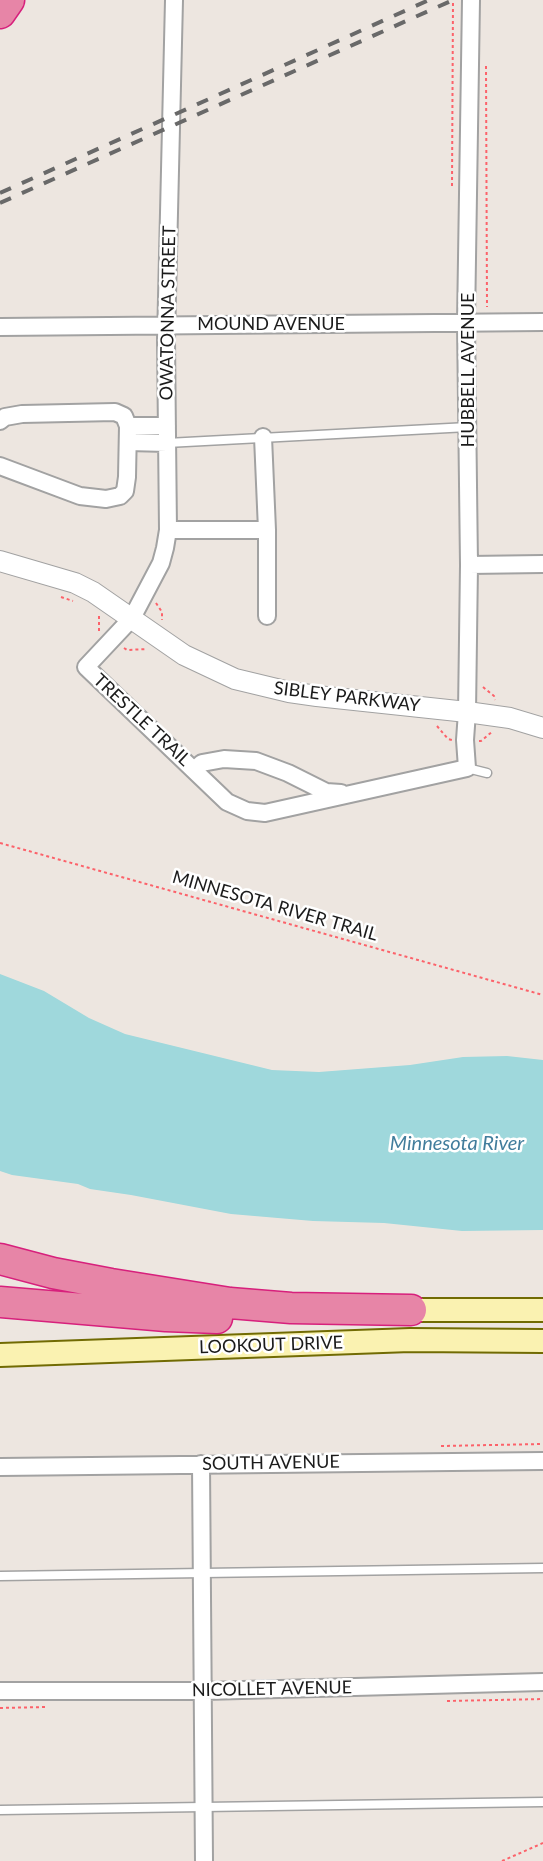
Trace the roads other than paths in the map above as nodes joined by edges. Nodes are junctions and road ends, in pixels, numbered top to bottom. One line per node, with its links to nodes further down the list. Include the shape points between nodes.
1 (9, 0): 4 (highway)
2 (174, 0): 7 (street, OWATONNA STREET)
3 (471, 0): 6 (street, HUBBELL AVENUE)
4 (0, 14)
5 (543, 322): 6 (street, MOUND AVENUE)
6 (466, 323): 7 (street, MOUND AVENUE); 10 (street, HUBBELL AVENUE)
7 (166, 325): 8 (street, MOUND AVENUE); 12 (street, OWATONNA STREET)
8 (0, 327)
9 (0, 421): 11 (street, via 22,414 116,412 124,416)
10 (468, 426): 13 (lane); 19 (street, HUBBELL AVENUE)
11 (128, 434): 12 (street); 14 (street, via 125,491 113,498 80,495)
12 (167, 434): 13 (lane); 15 (street, OWATONNA STREET)
13 (263, 438): 16 (street)
14 (0, 466)
15 (168, 530): 16 (street); 21 (street, OWATONNA STREET, via 161,562)
16 (267, 530): 20 (street)
17 (0, 561): 21 (street, SIBLEY PARKWAY, via 75,584)
18 (543, 564): 19 (street)
19 (469, 565): 22 (street, HUBBELL AVENUE)
20 (267, 616)
21 (132, 618): 22 (street, SIBLEY PARKWAY, via 184,655 235,679 316,696); 25 (street, TRESTLE TRAIL, via 86,667)
22 (467, 712): 23 (street, SIBLEY PARKWAY); 24 (street, HUBBELL AVENUE)
23 (543, 728)
24 (467, 768): 26 (lane); 27 (street, TRESTLE TRAIL)
25 (194, 770): 27 (street, TRESTLE TRAIL, via 202,763 224,759 256,761 326,792); 27 (street, TRESTLE TRAIL, via 227,802 247,811 266,813)
26 (487, 773)
27 (348, 794)
28 (0, 1259): 30 (highway, via 53,1273 230,1303)
29 (0, 1302): 30 (highway, via 166,1316 296,1321)
30 (411, 1310): 31 (main road)
31 (543, 1310)
32 (543, 1341): 33 (main road, LOOKOUT DRIVE, via 410,1340)
33 (0, 1355)
34 (543, 1461): 35 (street, SOUTH AVENUE)
35 (201, 1464): 36 (street, SOUTH AVENUE); 38 (street)
36 (0, 1467)
37 (543, 1568): 38 (lane)
38 (202, 1572): 39 (lane); 42 (street)
39 (0, 1576)
40 (543, 1682): 42 (street, NICOLLET AVENUE)
41 (0, 1691): 42 (street, NICOLLET AVENUE)
42 (204, 1691): 44 (street)
43 (543, 1802): 44 (lane)
44 (204, 1806): 45 (lane); 46 (street)
45 (0, 1810)
46 (204, 1861)

